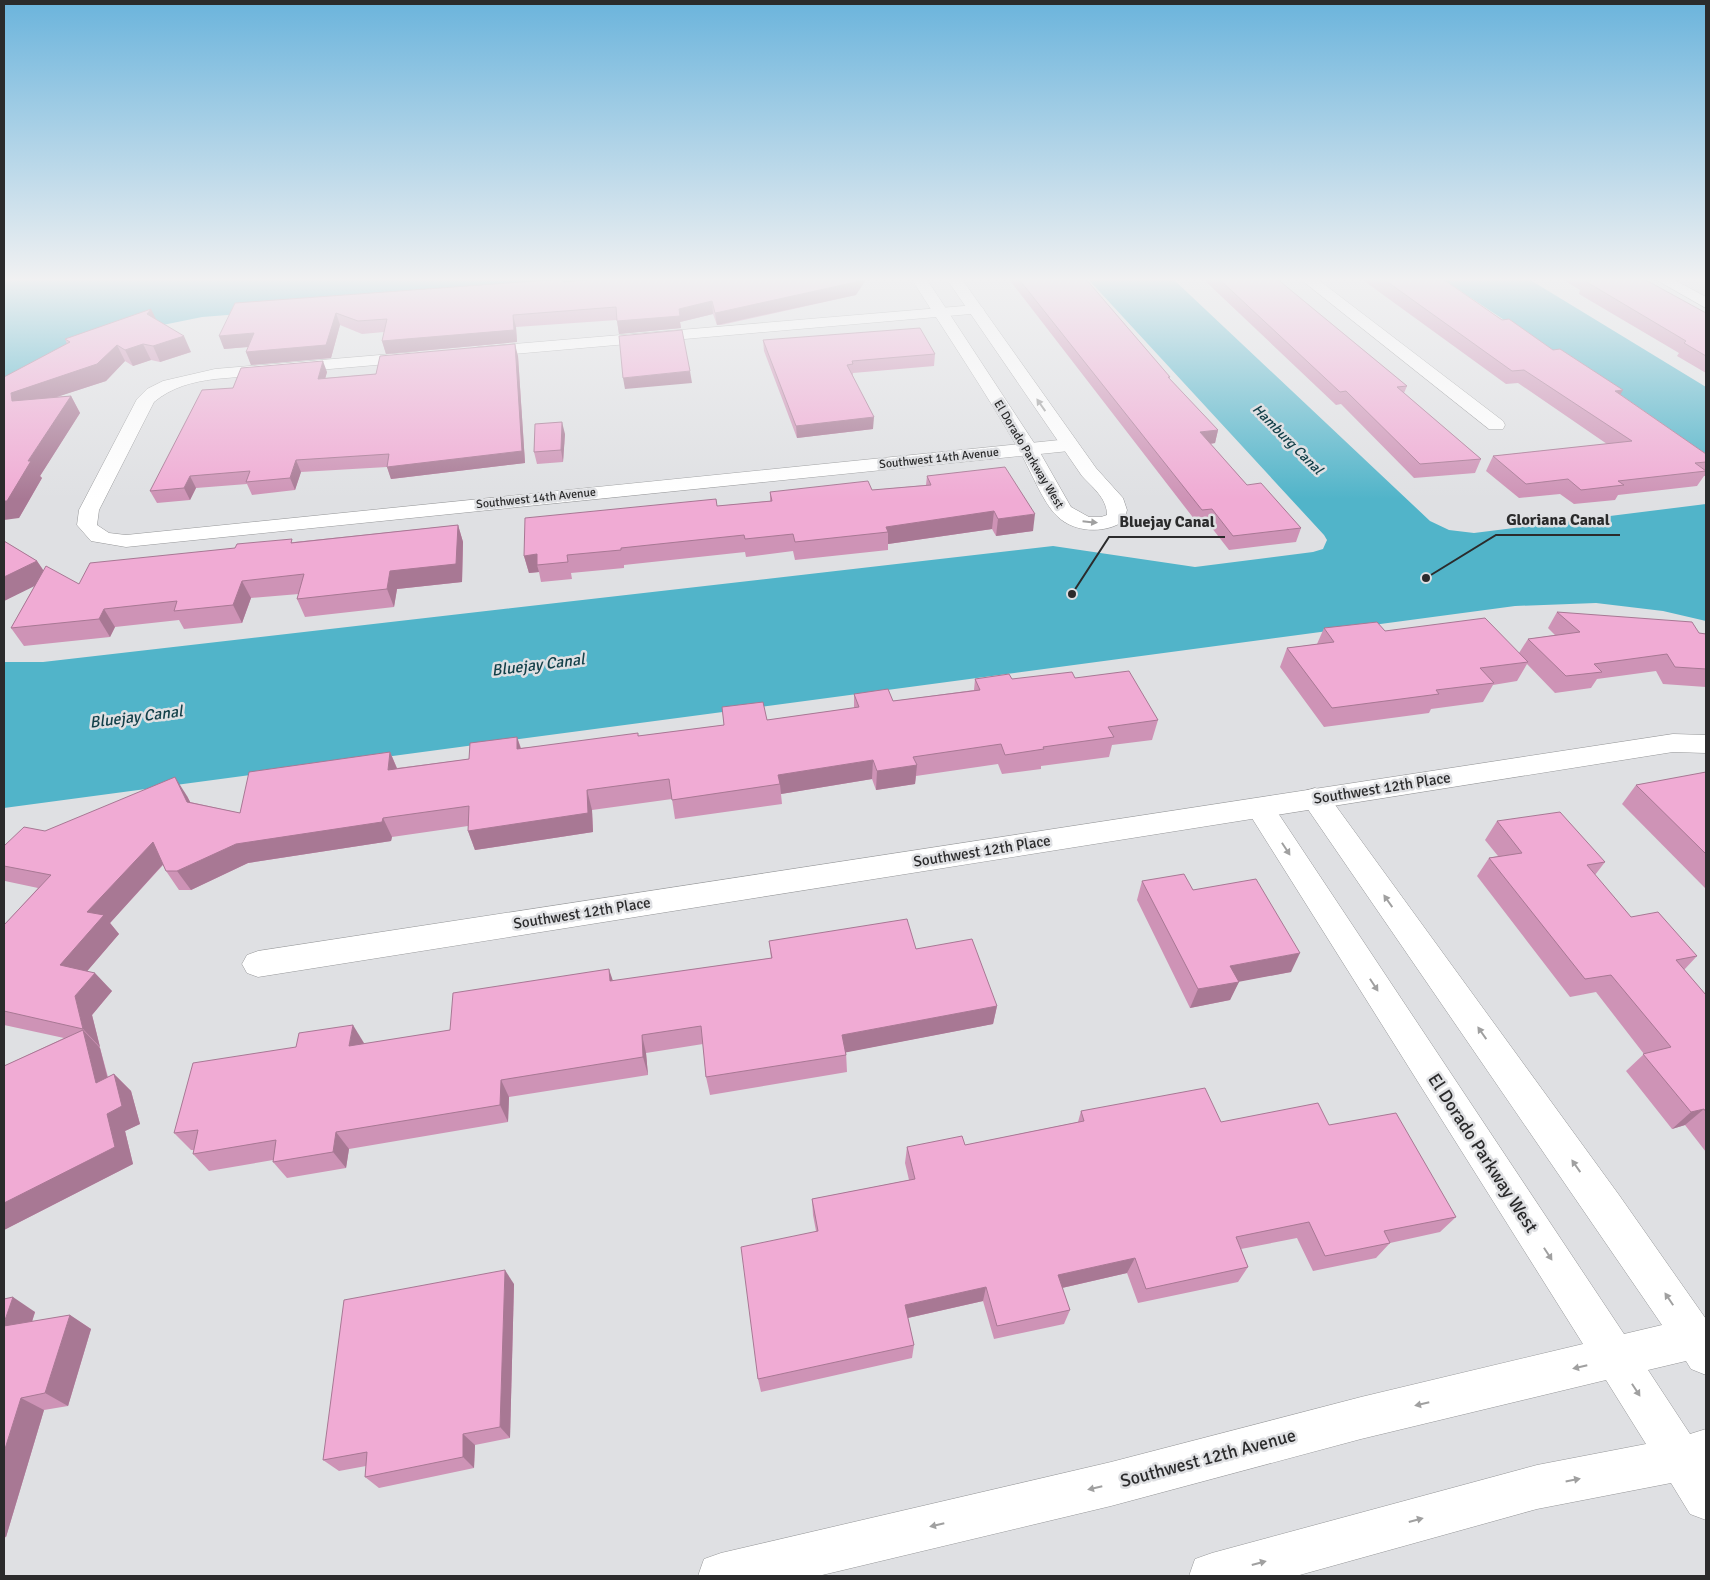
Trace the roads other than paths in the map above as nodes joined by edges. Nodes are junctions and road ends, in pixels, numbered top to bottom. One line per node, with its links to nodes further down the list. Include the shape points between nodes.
1 (479, 352): 5 (street)
2 (965, 352): 9 (street, El Dorado Parkway West)
3 (1005, 352): 8 (street, El Dorado Parkway West, one-way to 3)
4 (1401, 352): 7 (street)
5 (464, 353)
6 (434, 356): 9 (street, Southwest 14th Avenue, via 215,374 163,387 146,399 117,454 86,518 91,532 108,540 126,540)
7 (1496, 425)
8 (1069, 445): 9 (street, Southwest 14th Avenue); 9 (street, El Dorado Parkway West, one-way to 8, via 1062,511 1071,518 1095,523 1113,520 1118,509 1114,501)
9 (1028, 449)
10 (1706, 744): 11 (street, Southwest 12th Place, via 1673,742)
11 (1315, 798): 12 (street, Southwest 12th Place); 14 (street, one-way to 11)
12 (1260, 808): 13 (street, Southwest 12th Place); 15 (street, El Dorado Parkway West, one-way to 15)
13 (258, 964)
14 (1701, 1346): 15 (street, Southwest 12th Avenue)
15 (1615, 1358): 16 (street, El Dorado Parkway West, one-way to 16); 18 (street, Southwest 12th Avenue, one-way to 18, via 1361,1418 1111,1484)
16 (1694, 1455): 17 (street, El Dorado Parkway West); 19 (street, one-way to 16, via 1536,1488)
17 (1706, 1498)
18 (721, 1576)
19 (1212, 1576)

